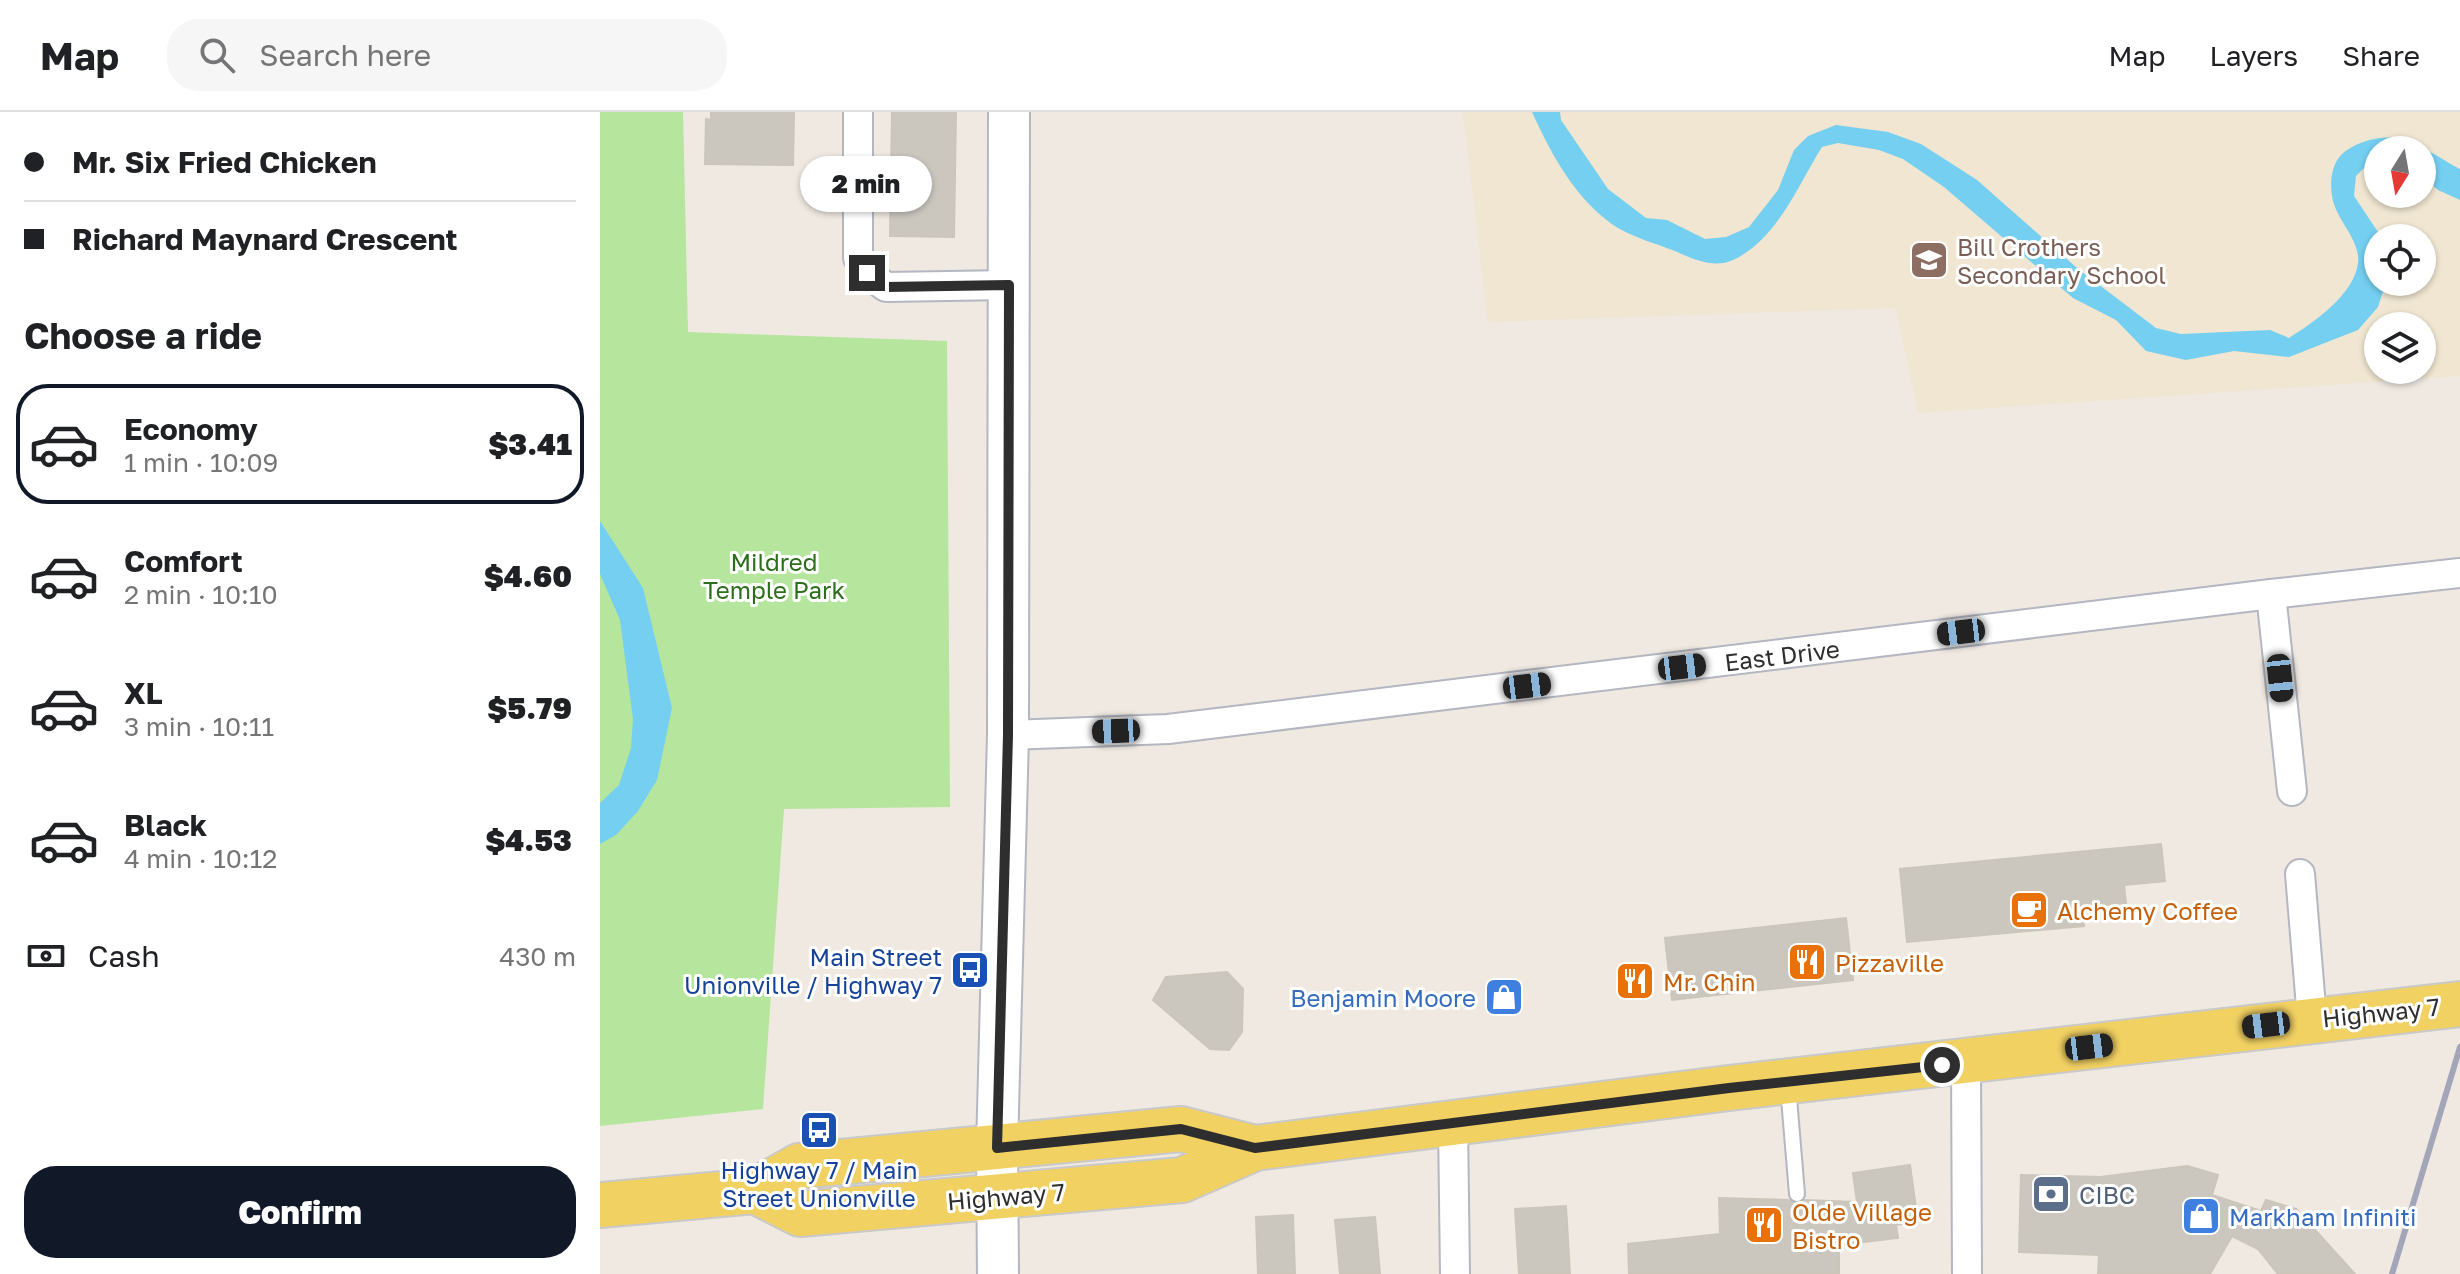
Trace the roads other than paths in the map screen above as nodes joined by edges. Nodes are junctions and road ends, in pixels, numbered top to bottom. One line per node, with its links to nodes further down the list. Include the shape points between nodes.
1 (858, 112): 3 (street, via 858,258 867,273 886,287)
2 (1009, 112): 3 (main road)
3 (1009, 285): 6 (main road)
4 (2460, 573): 5 (street, East Drive)
5 (2271, 594): 6 (street, East Drive, via 1209,725); 7 (street)
6 (1008, 735): 14 (main road)
7 (2292, 791)
8 (2300, 874): 10 (street)
9 (2460, 1004): 10 (main road, Highway 7)
10 (2312, 1019): 11 (main road, Highway 7)
11 (1966, 1062): 12 (main road, Highway 7); 22 (street)
12 (1788, 1082): 13 (main road, Highway 7); 17 (lane)
13 (1453, 1124): 15 (main road, Highway 7); 21 (street)
14 (997, 1148): 15 (main road, Highway 7, via 1181,1129); 16 (main road, Highway 7, via 799,1166); 18 (main road)
15 (1255, 1148): 18 (main road, Highway 7, via 1182,1180)
16 (755, 1191): 18 (main road, Highway 7, via 800,1214); 19 (main road, Highway 7)
17 (1797, 1194)
18 (997, 1196): 20 (main road)
19 (608, 1205)
20 (998, 1274)
21 (1455, 1274)
22 (1967, 1274)

